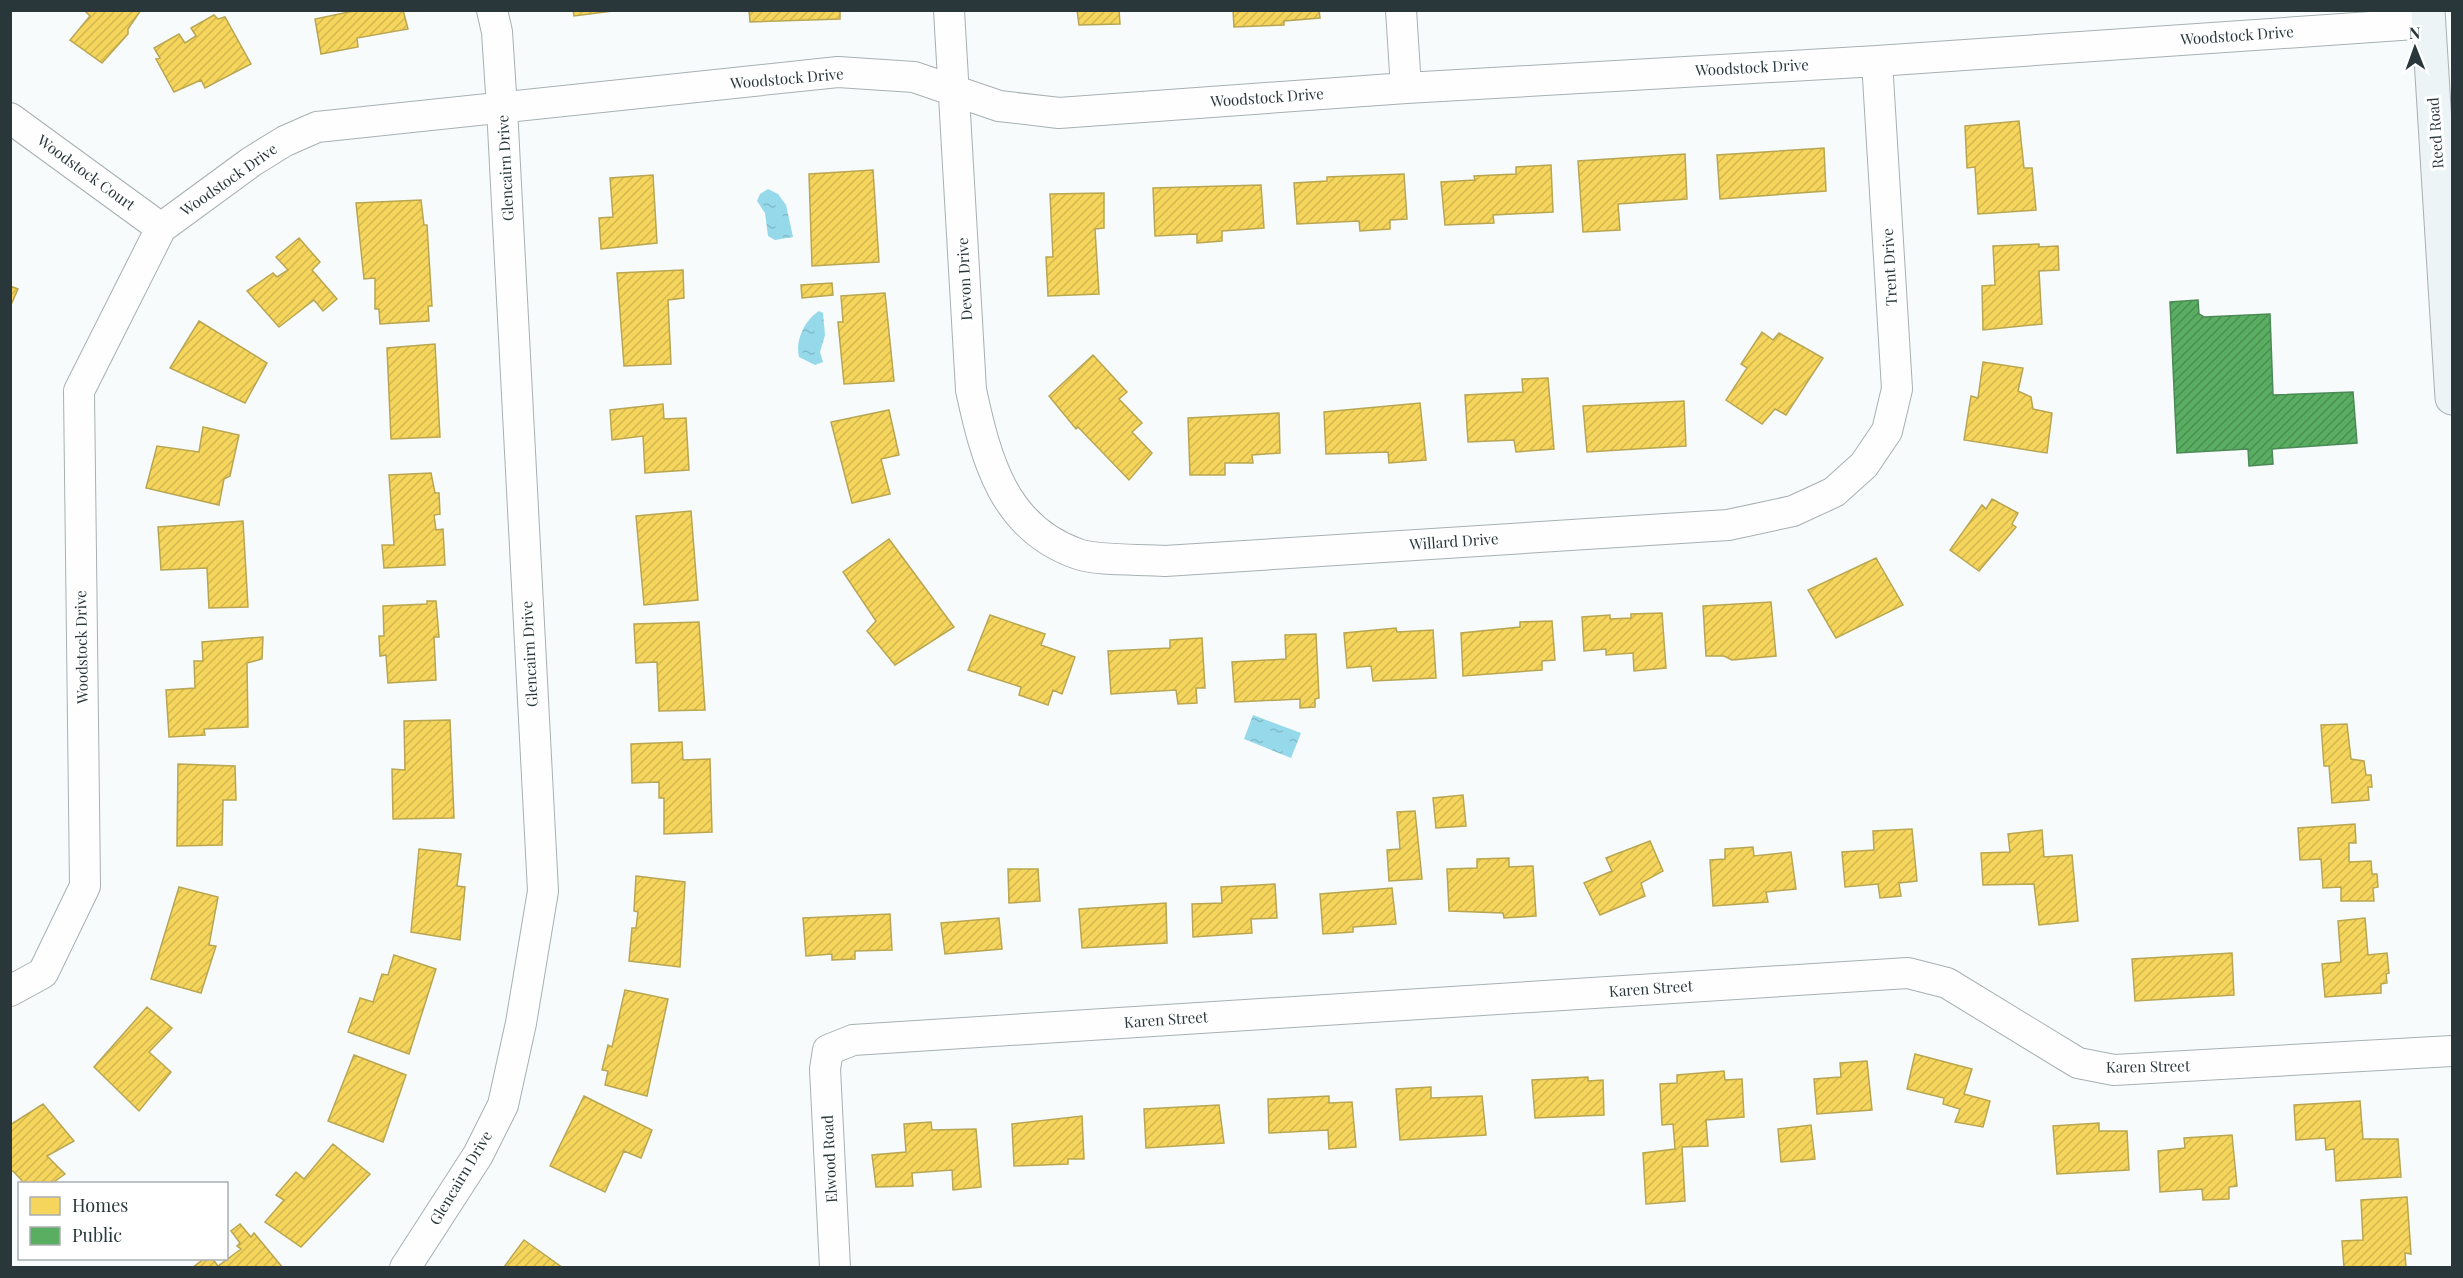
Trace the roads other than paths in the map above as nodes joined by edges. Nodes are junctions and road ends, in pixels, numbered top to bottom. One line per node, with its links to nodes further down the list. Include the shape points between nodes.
1 (492, 10): 8 (street, Glencairn Drive)
2 (949, 10): 7 (street, Devon Drive)
3 (1401, 10): 6 (street)
4 (2429, 17): 5 (street, Woodstock Drive); 11 (main road, Reed Road)
5 (1877, 61): 6 (street, Woodstock Drive); 12 (street, Trent Drive, via 1897,389 1887,431)
6 (1406, 88): 7 (street, Woodstock Drive, via 1059,113 999,106)
7 (954, 89): 8 (street, Woodstock Drive, via 914,77 838,72); 13 (street, Devon Drive, via 971,390 983,447 1005,496)
8 (502, 108): 10 (street, Woodstock Drive, via 317,127 250,162); 17 (street, Glencairn Drive, via 543,891 503,1105 478,1155)
9 (10, 118): 10 (street, Woodstock Court)
10 (161, 228): 14 (street, Woodstock Drive, via 79,391 85,886 43,973)
11 (2452, 398)
12 (1864, 465): 13 (street, Willard Drive, via 1834,492 1793,511 1728,525 1165,561 1079,555)
13 (1034, 532)
14 (10, 991)
15 (828, 1050): 16 (street, Karen Street, via 853,1040 1908,973 1947,983 2078,1063 2114,1070); 18 (street, Elwood Road, via 825,1069)
16 (2452, 1051)
17 (405, 1268)
18 (835, 1268)

